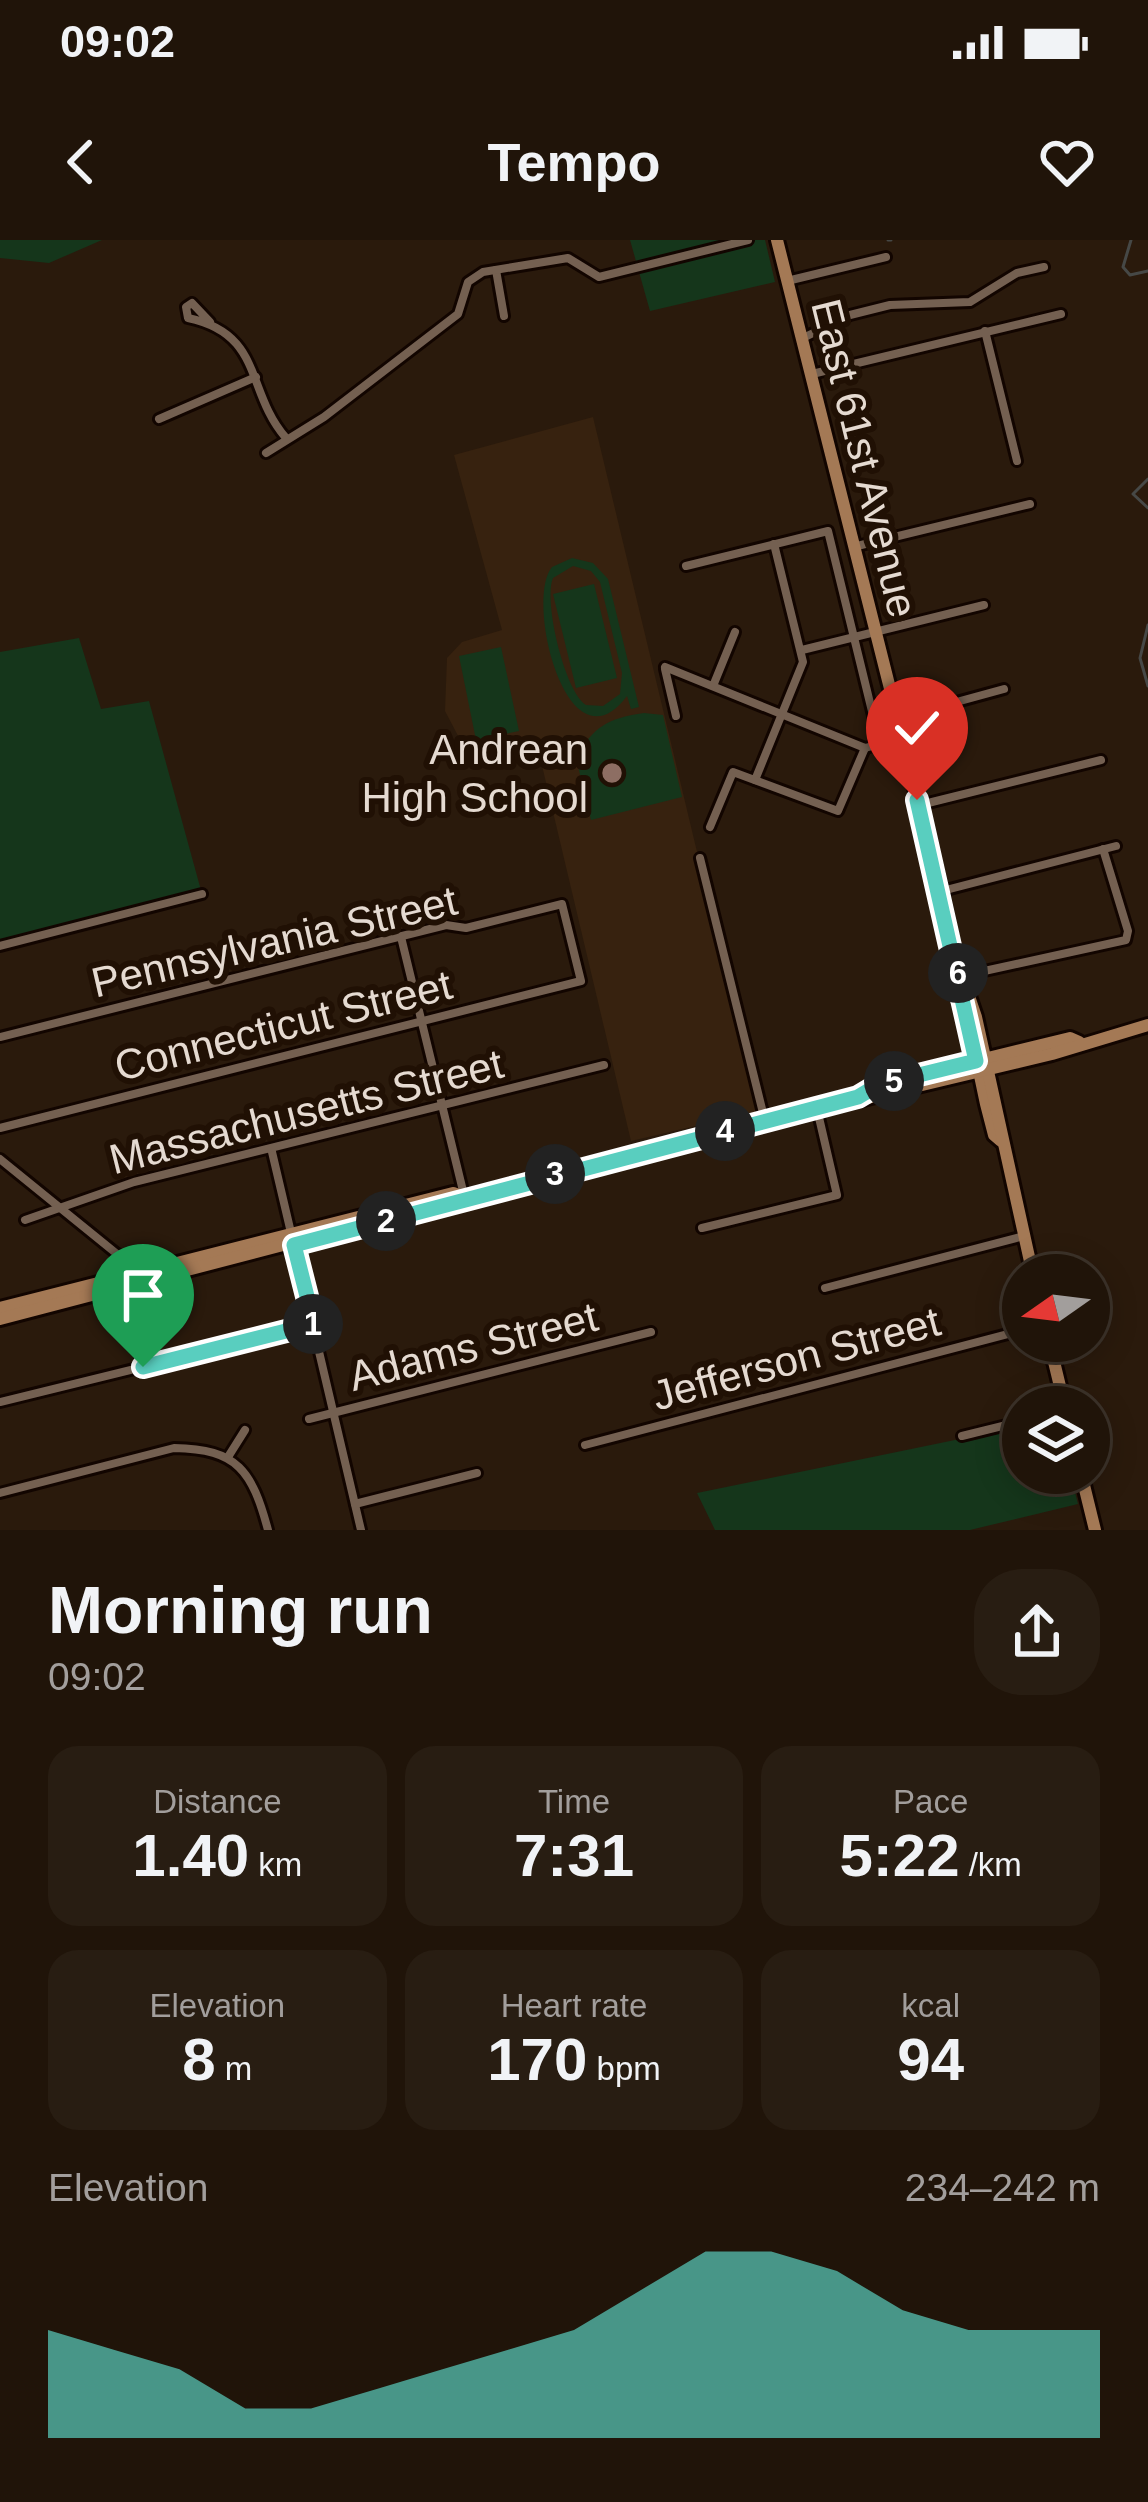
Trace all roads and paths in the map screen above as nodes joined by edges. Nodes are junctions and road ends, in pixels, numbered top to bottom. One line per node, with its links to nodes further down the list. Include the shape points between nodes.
1 (748, 240): 5 (street, via 599,277 568,258)
2 (777, 240): 6 (main road, East 61st Avenue)
3 (886, 257): 6 (street)
4 (1044, 267): 11 (street, via 1017,273 970,302 890,305)
5 (496, 270): 8 (street); 15 (street, via 468,282 458,314)
6 (788, 281): 11 (main road, East 61st Avenue)
7 (1061, 314): 10 (street)
8 (504, 316)
9 (210, 322): 13 (street, via 238,340)
10 (985, 331): 12 (street); 17 (street)
11 (802, 338): 12 (main road, East 61st Avenue)
12 (810, 374): 20 (main road, East 61st Avenue)
13 (256, 377): 14 (street); 15 (street)
14 (159, 418)
15 (286, 438): 16 (street)
16 (266, 452)
17 (1017, 460)
18 (1030, 505): 20 (street)
19 (774, 544): 21 (street); 25 (street, via 828,530); 26 (street)
20 (853, 547): 23 (main road, East 61st Avenue)
21 (686, 566)
22 (984, 605): 23 (street)
23 (874, 631): 25 (street); 31 (main road, East 61st Avenue)
24 (735, 632): 27 (street)
25 (854, 636): 26 (street); 32 (street, via 880,744)
26 (802, 650): 29 (street)
27 (712, 686): 29 (street); 30 (street, via 665,668)
28 (1004, 689): 31 (street)
29 (779, 715): 32 (street); 34 (street)
30 (676, 716)
31 (896, 718): 35 (main road, East 61st Avenue)
32 (865, 748): 34 (street, via 838,811)
33 (1100, 760): 35 (street)
34 (755, 780): 36 (street, via 733,772)
35 (919, 805): 40 (main road, East 61st Avenue)
36 (710, 827)
37 (1116, 846): 38 (street)
38 (1103, 849): 40 (street); 44 (street, via 1126,940)
39 (700, 858): 53 (street)
40 (941, 891): 44 (main road, East 61st Avenue)
41 (202, 894): 43 (street)
42 (400, 938): 45 (street, Pennsylvania Street, via 562,904); 46 (street); 48 (street, Pennsylvania Street)
43 (0, 946)
44 (963, 973): 50 (main road, East 61st Avenue)
45 (580, 980): 46 (street, Connecticut Street)
46 (422, 1021): 51 (street); 54 (street, Connecticut Street)
47 (1148, 1025): 50 (main road)
48 (0, 1037)
49 (604, 1065): 51 (street, Massachusetts Street)
50 (982, 1065): 52 (main road); 61 (main road, East 61st Avenue)
51 (443, 1108): 55 (street, Massachusetts Street); 57 (street)
52 (816, 1108): 53 (main road); 60 (street, via 837,1195)
53 (765, 1121): 57 (main road)
54 (0, 1128)
55 (272, 1152): 58 (street, Massachusetts Street, via 134,1182); 62 (street)
56 (0, 1159): 58 (street)
57 (464, 1196): 62 (main road)
58 (65, 1208): 59 (street, Massachusetts Street); 64 (street)
59 (25, 1220)
60 (702, 1228)
61 (1024, 1236): 63 (main road, East 61st Avenue); 66 (street)
62 (293, 1240): 64 (main road); 69 (street)
63 (1028, 1254)
64 (143, 1278): 65 (main road); 67 (main road)
65 (123, 1288): 68 (main road); 72 (street)
66 (825, 1288)
67 (0, 1308)
68 (0, 1319)
69 (314, 1324): 72 (street); 74 (street)
70 (651, 1332): 74 (street, Adams Street)
71 (1002, 1336): 79 (street, Jefferson Street)
72 (143, 1367): 73 (street)
73 (0, 1402)
74 (334, 1412): 75 (street, Adams Street); 84 (street)
75 (309, 1419)
76 (1002, 1426): 78 (street)
77 (245, 1430): 80 (street)
78 (962, 1436)
79 (585, 1445)
80 (228, 1457): 82 (street, via 174,1448); 85 (street, via 256,1487)
81 (476, 1474): 84 (street)
82 (0, 1493)
83 (1086, 1494): 87 (main road)
84 (355, 1504): 86 (street)
85 (268, 1530)
86 (361, 1530)
87 (1095, 1530)

